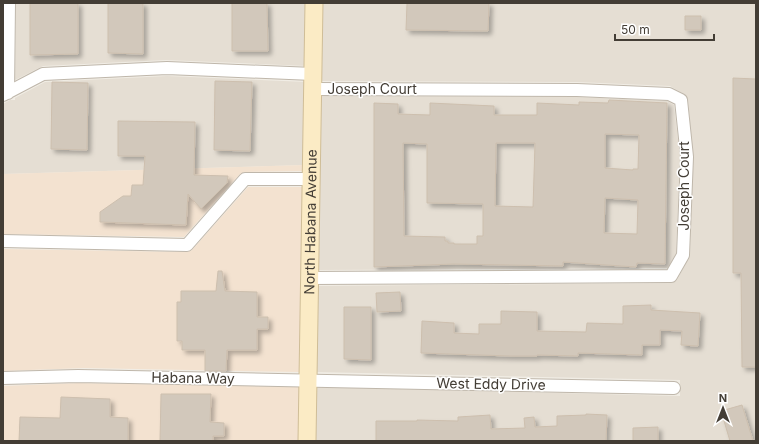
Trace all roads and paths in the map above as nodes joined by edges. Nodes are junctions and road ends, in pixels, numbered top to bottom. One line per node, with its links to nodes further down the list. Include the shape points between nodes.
1 (9, 3): 4 (street)
2 (314, 3): 3 (street, North Habana Avenue)
3 (313, 81): 4 (street, via 167,68 43,74); 5 (street, North Habana Avenue); 7 (street, Joseph Court, via 669,94 681,100 687,157 683,255 671,276)
4 (6, 94)
5 (312, 179): 6 (street, via 245,179 187,245); 7 (street, North Habana Avenue)
6 (3, 241)
7 (310, 278): 9 (street, North Habana Avenue)
8 (3, 378): 9 (street, Habana Way, via 78,376)
9 (308, 380): 10 (street, West Eddy Drive); 11 (street, North Habana Avenue)
10 (674, 388)
11 (307, 441)

